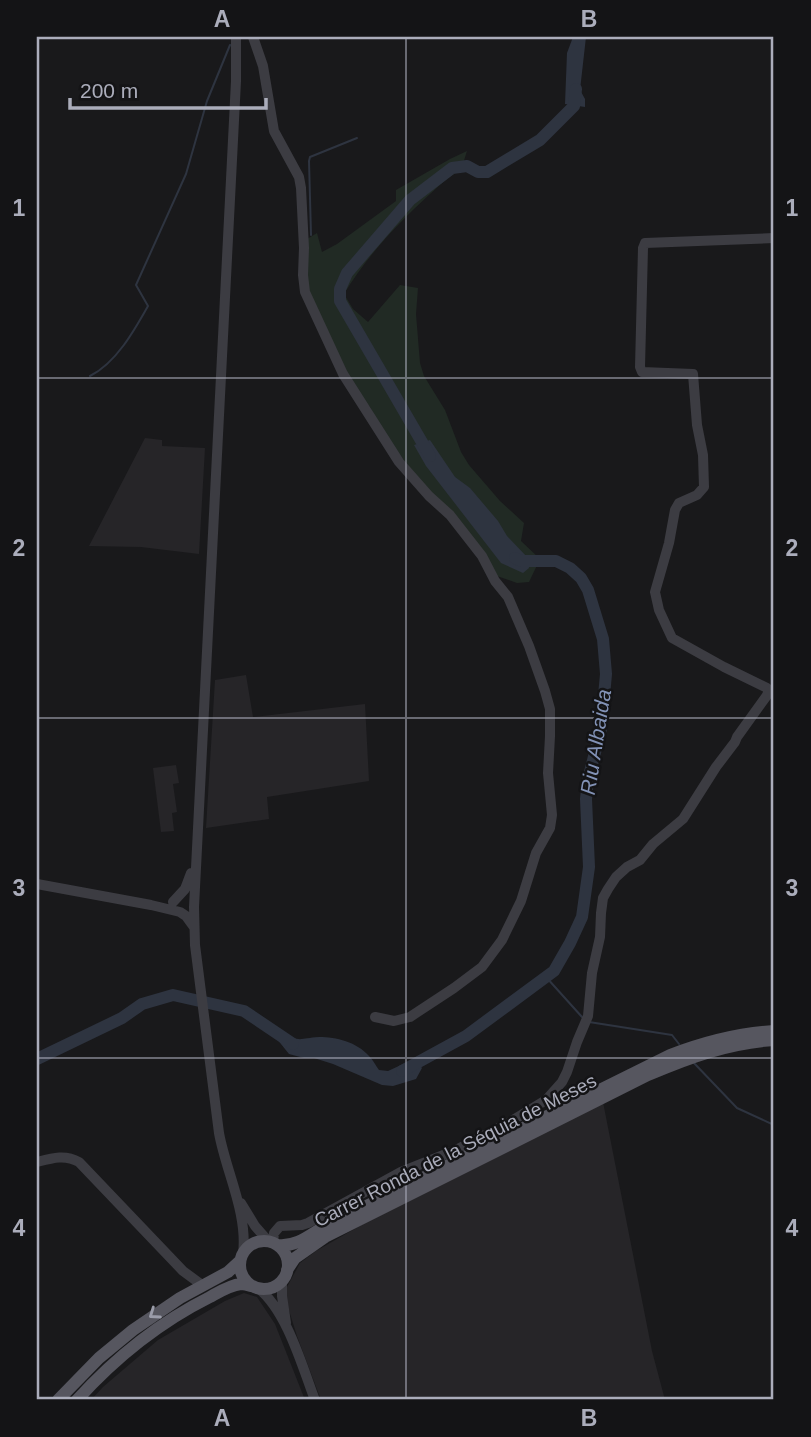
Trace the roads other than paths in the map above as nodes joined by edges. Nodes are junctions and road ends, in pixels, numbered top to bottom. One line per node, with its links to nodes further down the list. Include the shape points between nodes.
1 (236, 37): 4 (street)
2 (253, 37): 11 (street, via 274,131 299,177 305,292 343,374 399,462 461,529 508,597 550,709 550,828 502,940 482,967 410,1017 394,1021)
3 (774, 237): 18 (street, via 645,243 640,367 642,372 693,374 704,466 702,492 678,503 675,510 655,592 659,610 672,638 767,688 768,694 683,819 616,877 603,898 586,1020 567,1072 546,1100 308,1223 280,1226)
4 (196, 855): 6 (street, via 185,889); 8 (street)
5 (37, 884): 7 (street)
6 (173, 902): 7 (street); 8 (street)
7 (151, 905): 9 (street)
8 (194, 907): 9 (street); 10 (street)
9 (180, 912): 10 (street)
10 (194, 928): 17 (street, via 223,1156)
11 (375, 1017)
12 (774, 1031): 14 (main road, via 735,1035)
13 (774, 1040): 14 (main road)
14 (717, 1044): 15 (main road, via 690,1047)
15 (646, 1071): 18 (main road, Carrer Ronda de la Séquia de Meses, via 290,1246); 21 (main road, Carrer Ronda de la Séquia de Meses, via 324,1237 295,1258)
16 (37, 1162): 20 (street, via 59,1157 79,1162)
17 (237, 1198): 18 (street); 19 (street)
18 (273, 1244): 19 (main road, via 251,1245); 21 (main road, via 286,1259)
19 (242, 1257): 22 (main road, via 228,1272); 23 (main road, via 242,1275)
20 (183, 1271): 22 (street); 24 (street)
21 (285, 1275): 23 (main road, via 271,1288); 25 (street, via 282,1296)
22 (202, 1285): 24 (main road)
23 (255, 1287): 25 (street); 27 (main road, via 233,1286 165,1323)
24 (189, 1293): 26 (main road, one-way to 26, via 118,1341)
25 (287, 1327): 28 (street)
26 (58, 1400)
27 (77, 1400)
28 (315, 1400)

